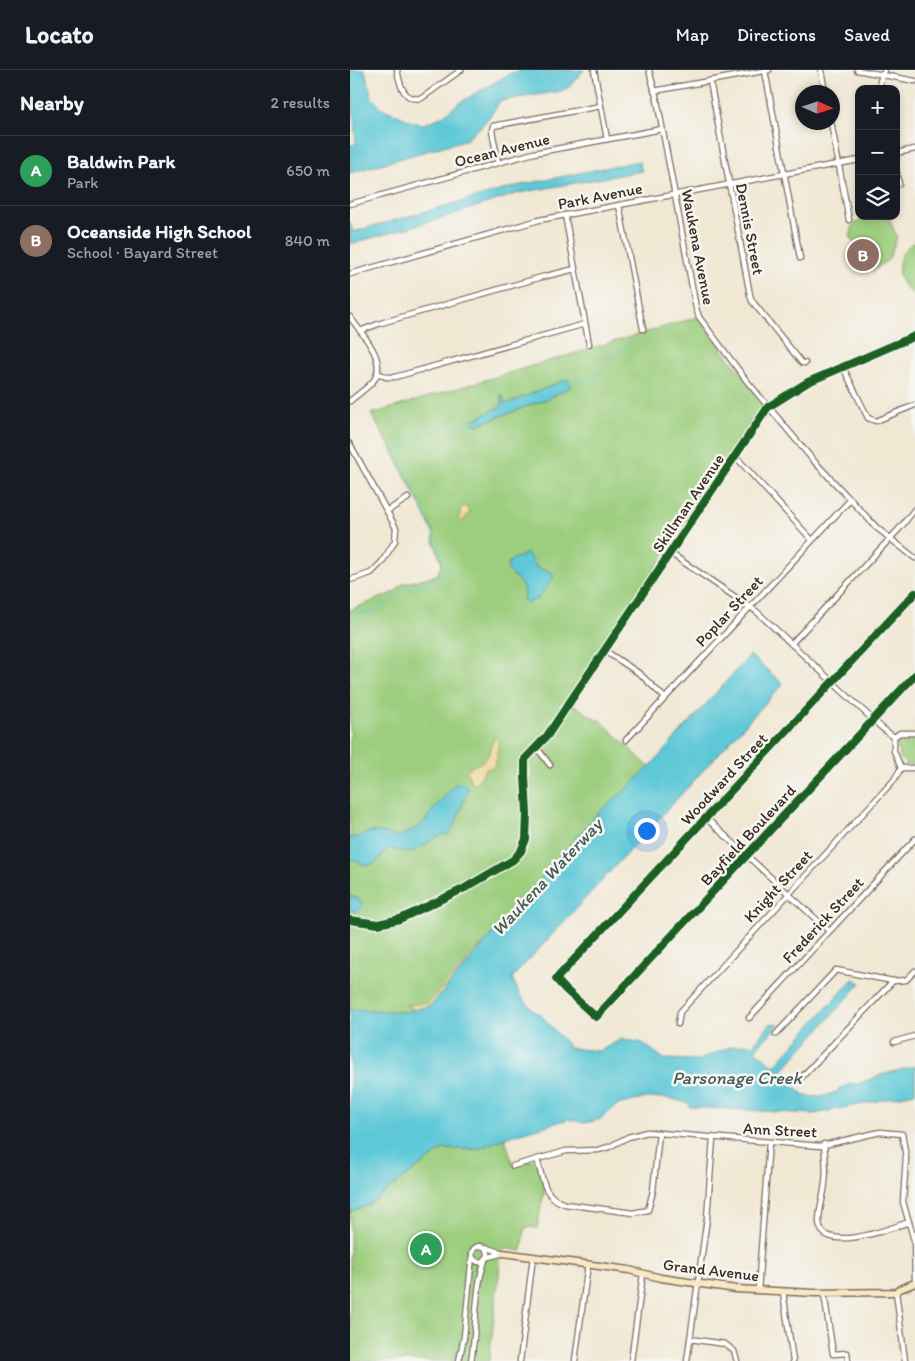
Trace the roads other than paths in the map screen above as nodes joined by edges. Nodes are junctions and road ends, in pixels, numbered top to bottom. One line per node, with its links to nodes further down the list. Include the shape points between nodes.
1 (397, 70): 8 (street, via 404,93 418,99)
2 (461, 70): 8 (street)
3 (594, 70): 15 (street)
4 (649, 70): 14 (street, Waukena Avenue)
5 (767, 70): 10 (street); 24 (street)
6 (821, 70): 12 (street)
7 (857, 70): 9 (street)
8 (455, 72)
9 (883, 73): 11 (street); 13 (street)
10 (710, 81): 14 (street); 25 (street, Dennis Street)
11 (915, 81)
12 (824, 85)
13 (880, 85)
14 (654, 92): 16 (street, Waukena Avenue)
15 (601, 106): 18 (street); 22 (street, via 492,127)
16 (662, 129): 18 (street, Ocean Avenue); 26 (street, Waukena Avenue)
17 (833, 130): 23 (street)
18 (607, 139): 22 (street, Ocean Avenue)
19 (915, 149): 20 (street)
20 (900, 152)
21 (855, 161): 23 (street, Park Avenue)
22 (498, 162): 27 (street, Ocean Avenue)
23 (839, 164): 24 (street, Park Avenue); 30 (street)
24 (784, 174): 25 (street, Park Avenue); 31 (street)
25 (729, 184): 26 (street, Park Avenue); 40 (street, Dennis Street, via 752,302)
26 (674, 194): 28 (street, Park Avenue); 45 (street, Waukena Avenue, via 699,317)
27 (350, 204)
28 (620, 205): 29 (street, Park Avenue); 36 (street)
29 (565, 215): 32 (street); 33 (street, Park Avenue)
30 (849, 220)
31 (800, 258)
32 (575, 270): 35 (street); 37 (street)
33 (350, 274)
34 (350, 317): 37 (street)
35 (585, 324): 39 (street); 42 (street, via 395,377)
36 (643, 329)
37 (360, 331): 42 (street, via 377,357)
38 (915, 336): 41 (street, Skillman Avenue)
39 (589, 344)
40 (805, 363)
41 (842, 367): 44 (street, via 868,418 876,420); 45 (street, Skillman Avenue, via 808,382)
42 (378, 373): 43 (street)
43 (350, 401)
44 (915, 405)
45 (768, 407): 47 (street, Skillman Avenue); 49 (street, Waukena Avenue)
46 (350, 444): 51 (street)
47 (735, 456): 53 (street); 54 (street, Skillman Avenue)
48 (408, 498): 51 (street)
49 (850, 499): 52 (street, Waukena Avenue); 53 (street, Poplar Street)
50 (915, 509): 52 (street)
51 (387, 510): 56 (street, via 396,528 392,548 371,573)
52 (890, 538): 55 (street, Waukena Avenue); 59 (street)
53 (812, 540): 58 (street, Poplar Street)
54 (670, 553): 58 (street); 60 (street, Skillman Avenue)
55 (915, 558)
56 (350, 580)
57 (915, 593): 62 (street, Woodward Street)
58 (750, 607): 59 (street); 63 (street, Poplar Street)
59 (791, 644): 62 (street)
60 (604, 650): 63 (street, via 640,674); 68 (street, Skillman Avenue)
61 (915, 675): 64 (street, Bayfield Boulevard)
62 (832, 682): 64 (street); 72 (street, Woodward Street)
63 (665, 698): 67 (street, Poplar Street)
64 (873, 721): 66 (street); 74 (street, Bayfield Boulevard)
65 (915, 733): 66 (street, via 900,733)
66 (894, 737): 70 (street, via 894,751)
67 (626, 740)
68 (537, 748): 69 (street); 76 (street, Skillman Avenue, via 524,764 528,814 526,839 513,860 465,888 400,919 378,924)
69 (550, 765)
70 (901, 768): 71 (street); 75 (street, Knight Street, via 894,780)
71 (915, 768)
72 (706, 818): 74 (street); 82 (street, Woodward Street, via 556,979 596,1017)
73 (915, 839): 77 (street, Frederick Street)
74 (747, 856): 75 (street); 82 (street, Bayfield Boulevard)
75 (788, 894): 77 (street); 84 (street, Knight Street, via 680,1012)
76 (350, 920)
77 (829, 931): 83 (street, Frederick Street)
78 (915, 971): 79 (street)
79 (906, 980): 80 (street); 81 (street)
80 (915, 980)
81 (893, 981): 85 (street, via 836,970); 88 (street)
82 (600, 1013)
83 (749, 1018)
84 (678, 1024)
85 (776, 1034)
86 (915, 1036): 87 (street)
87 (894, 1042)
88 (799, 1080)
89 (658, 1134): 90 (street, Ann Street); 93 (street, Ann Street, via 640,1133 598,1150 566,1151); 93 (street, via 654,1191 648,1210 633,1213 556,1201 545,1187)
90 (713, 1138): 91 (street, Ann Street); 104 (street)
91 (769, 1142): 92 (street, Ann Street); 105 (street)
92 (824, 1144): 95 (street, Ann Street, via 880,1132 902,1134 906,1157 903,1202); 95 (street, via 826,1181 819,1222 824,1233 833,1238 862,1237)
93 (537, 1159): 94 (street, Ann Street)
94 (513, 1166)
95 (909, 1222): 103 (street, Ann Street, via 914,1240)
96 (481, 1246): 97 (street, Grand Avenue); 98 (street, via 474,1248); 100 (street, via 487,1251)
97 (503, 1253): 99 (street, Grand Avenue); 100 (street, Grand Avenue)
98 (472, 1256): 100 (street, Grand Avenue, via 482,1262); 110 (street)
99 (533, 1257): 101 (street, Grand Avenue); 112 (street)
100 (486, 1258): 111 (street)
101 (588, 1264): 102 (street, Grand Avenue); 113 (street)
102 (643, 1274): 104 (street, Grand Avenue); 114 (street)
103 (915, 1282): 107 (street, Grand Avenue)
104 (698, 1284): 105 (street, Grand Avenue); 109 (street)
105 (758, 1290): 106 (street, Grand Avenue)
106 (783, 1292): 108 (street, Grand Avenue); 117 (street)
107 (896, 1292): 108 (street, Grand Avenue); 119 (street)
108 (824, 1293): 118 (street, via 833,1354 847,1354)
109 (690, 1339): 115 (street); 116 (street, via 725,1344 734,1351)
110 (459, 1361)
111 (471, 1361)
112 (520, 1361)
113 (575, 1361)
114 (631, 1361)
115 (687, 1361)
116 (736, 1361)
117 (793, 1361)
118 (848, 1361)
119 (905, 1361)

